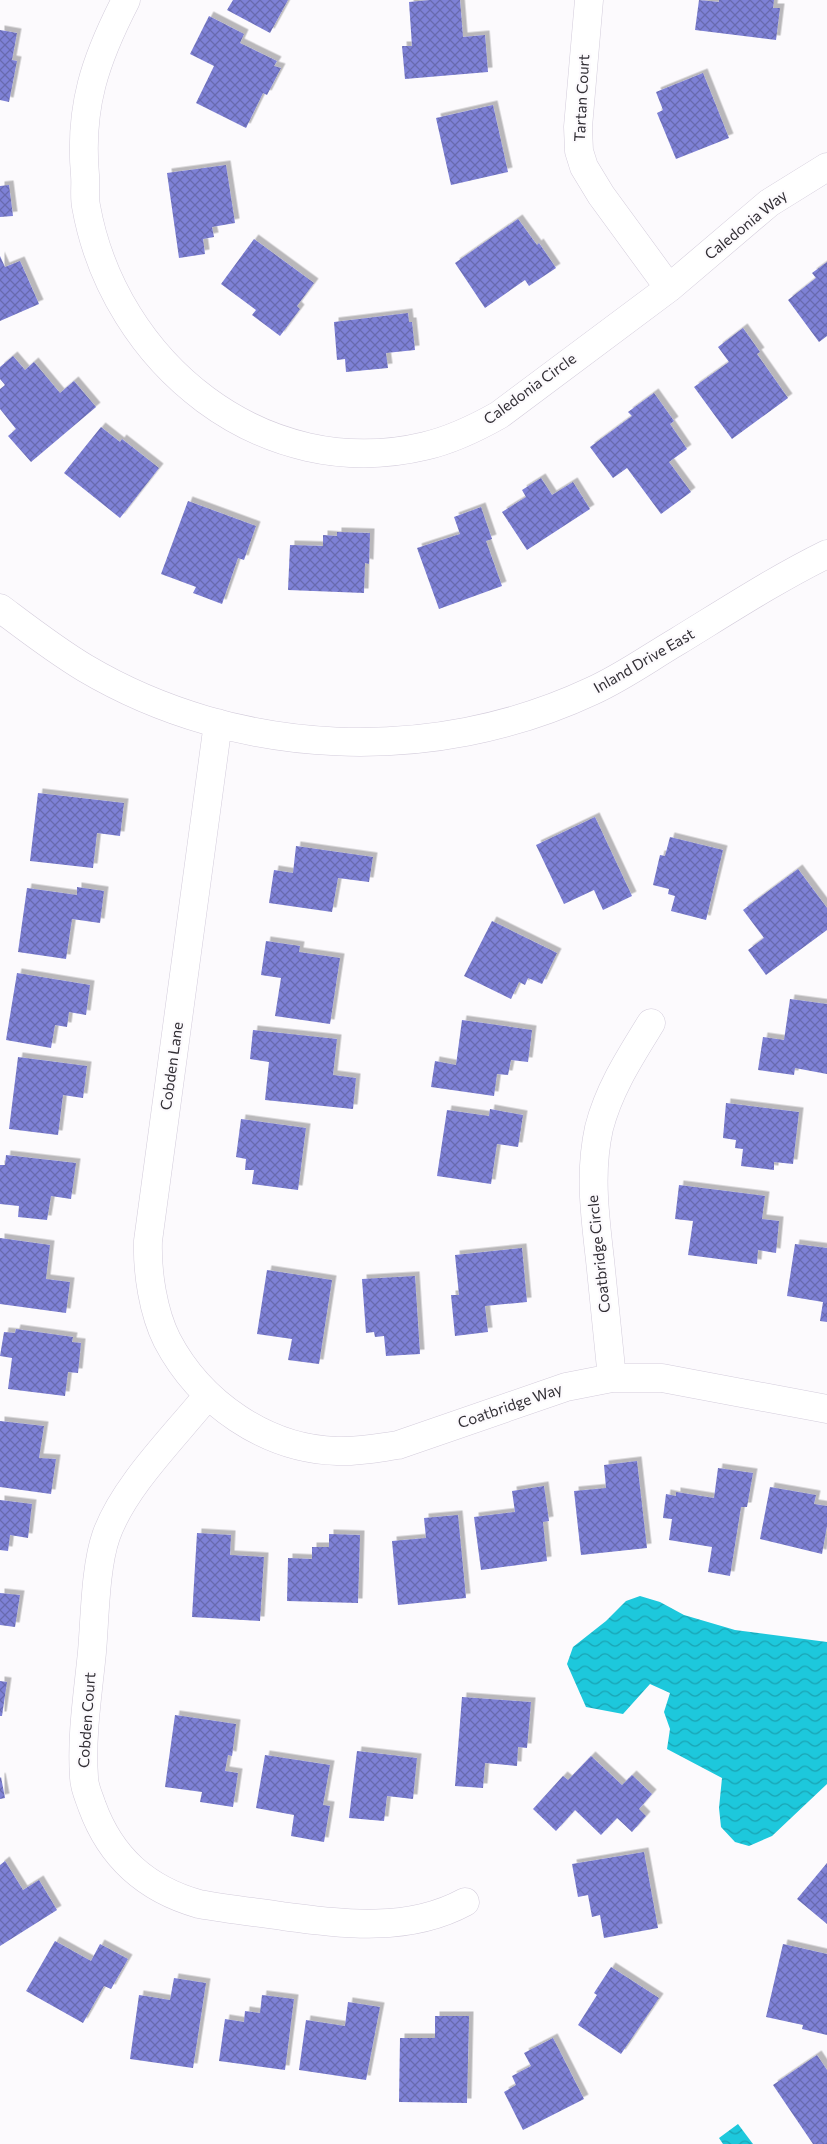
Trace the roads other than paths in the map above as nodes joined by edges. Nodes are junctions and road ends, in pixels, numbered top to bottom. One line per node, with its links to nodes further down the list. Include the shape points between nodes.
1 (126, 0): 4 (street, Caledonia Circle, via 104,42 86,109 83,142 85,203 91,231 113,288 150,348 185,385 254,430 298,445 346,453 402,450 448,440 499,415)
2 (589, 0): 4 (street, Tartan Court, via 578,127 579,151 584,167 601,195)
3 (827, 167): 4 (street, Caledonia Way, via 769,203)
4 (669, 288)
5 (827, 554): 7 (street, Inland Drive East, via 747,598 637,668 566,703 505,724 440,737 376,742 306,740)
6 (0, 608): 7 (street, Inland Drive East, via 46,643 108,680 173,709)
7 (218, 723): 10 (street, Cobden Lane, via 147,1258 152,1292 167,1340)
8 (651, 1023): 9 (street, Coatbridge Circle, via 609,1098 599,1128 593,1163 592,1200)
9 (612, 1378): 10 (street, Coatbridge Way, via 566,1387 398,1445 353,1451 319,1449 274,1437 245,1423); 11 (street, Coatbridge Way, via 662,1378)
10 (208, 1395): 12 (street, Cobden Court, via 129,1492 106,1537 99,1577 84,1747 84,1779 100,1826 127,1865 155,1886 199,1904 367,1925 399,1923)
11 (827, 1409)
12 (465, 1902)

